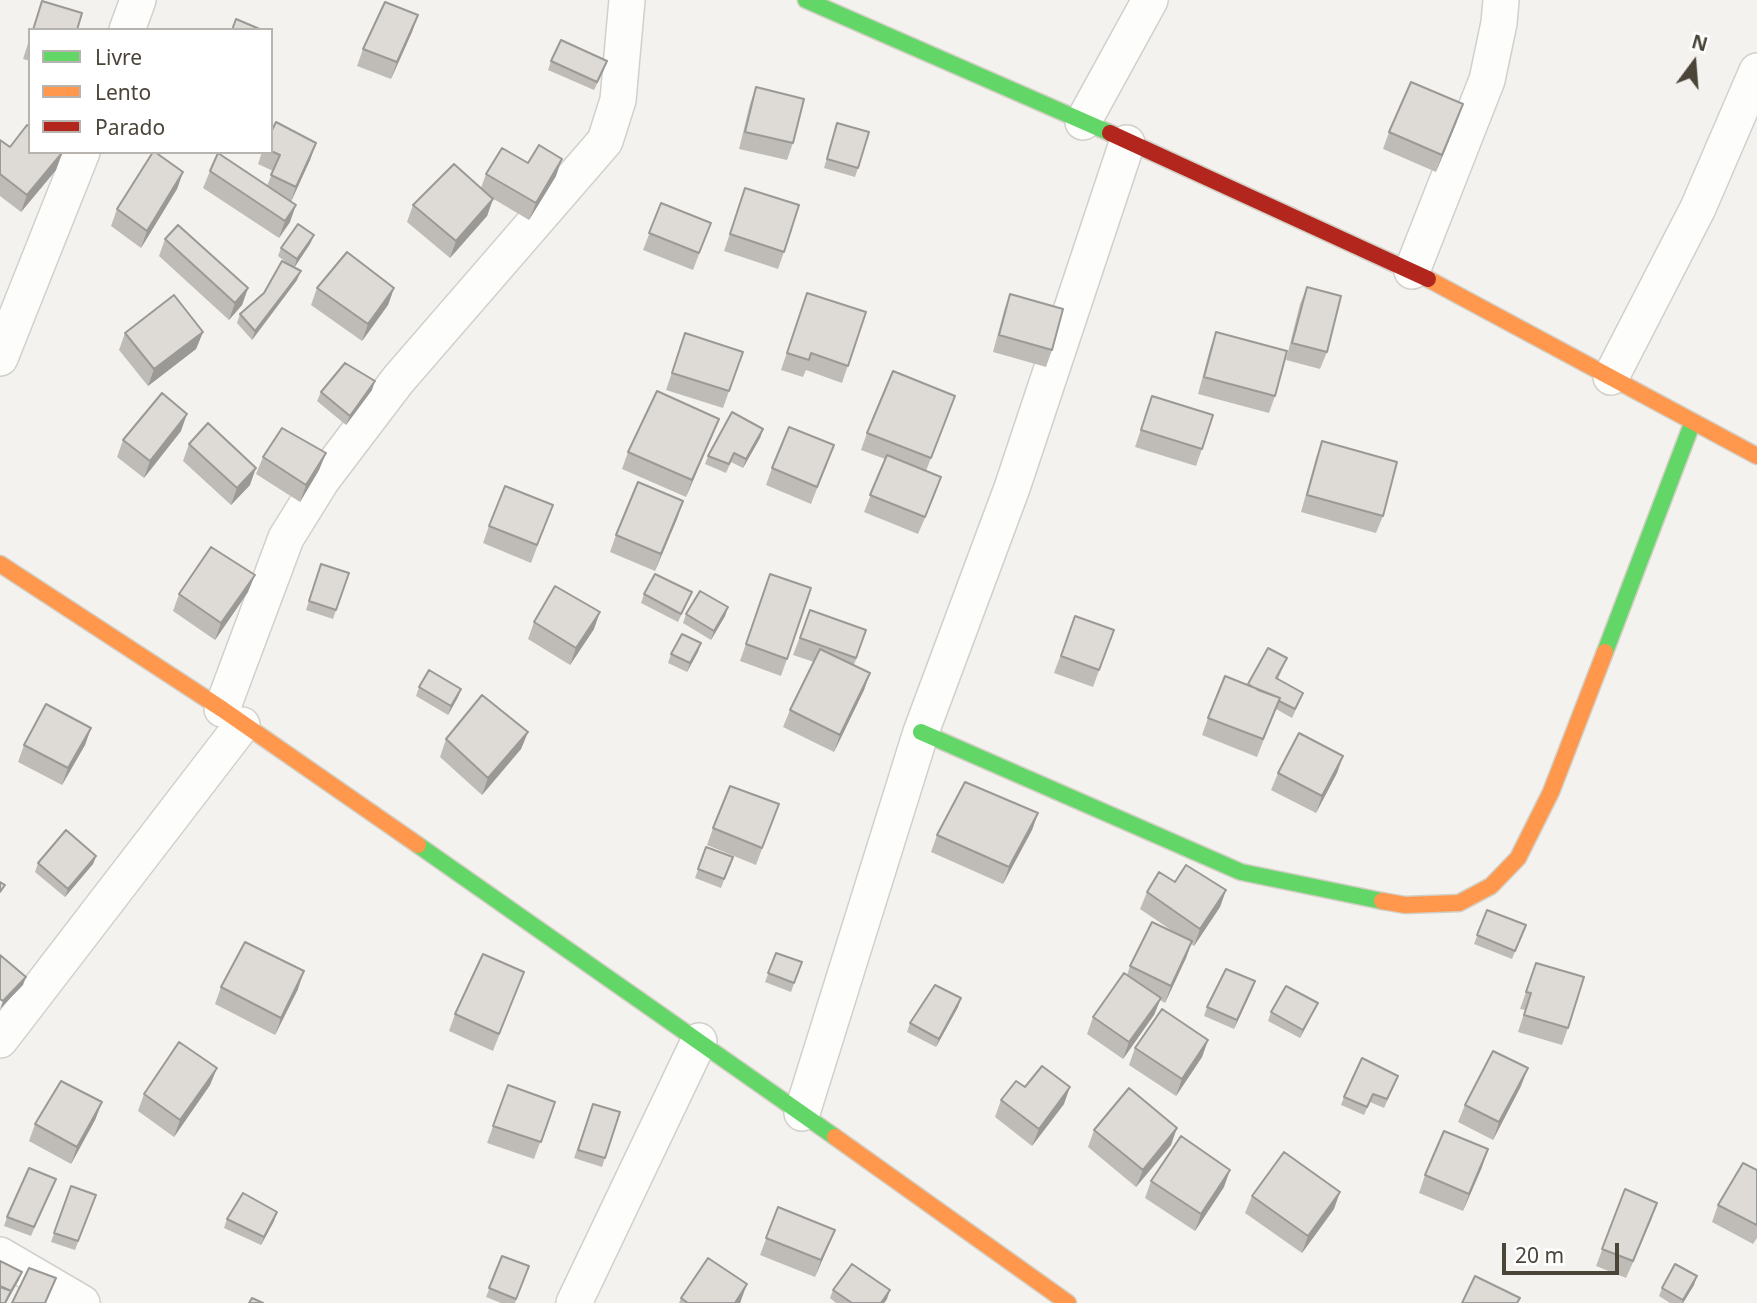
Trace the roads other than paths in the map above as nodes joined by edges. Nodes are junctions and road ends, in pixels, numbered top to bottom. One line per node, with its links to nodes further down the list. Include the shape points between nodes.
1 (138, 0): 6 (street)
2 (627, 0): 17 (street, via 618,100 605,141 398,380 322,480 286,538)
3 (806, 0): 8 (street)
4 (1150, 0): 8 (street)
5 (1501, 0): 11 (street, via 1486,80)
6 (128, 28)
7 (1757, 71): 13 (street, via 1698,208)
8 (1083, 122): 9 (street)
9 (1127, 143): 11 (street); 18 (street, via 1012,488)
10 (81, 154): 12 (street)
11 (1412, 271): 13 (street)
12 (0, 358)
13 (1611, 377): 14 (street)
14 (1692, 424): 15 (street); 18 (street, via 1551,792 1518,858 1491,886 1459,903 1405,905 1264,880)
15 (1757, 456)
16 (0, 564): 17 (street)
17 (232, 717): 19 (street); 20 (street)
18 (921, 732): 21 (street)
19 (0, 1040)
20 (699, 1041): 21 (street); 24 (street)
21 (802, 1113): 25 (street)
22 (0, 1255): 23 (street)
23 (82, 1303)
24 (574, 1303)
25 (1068, 1303)

